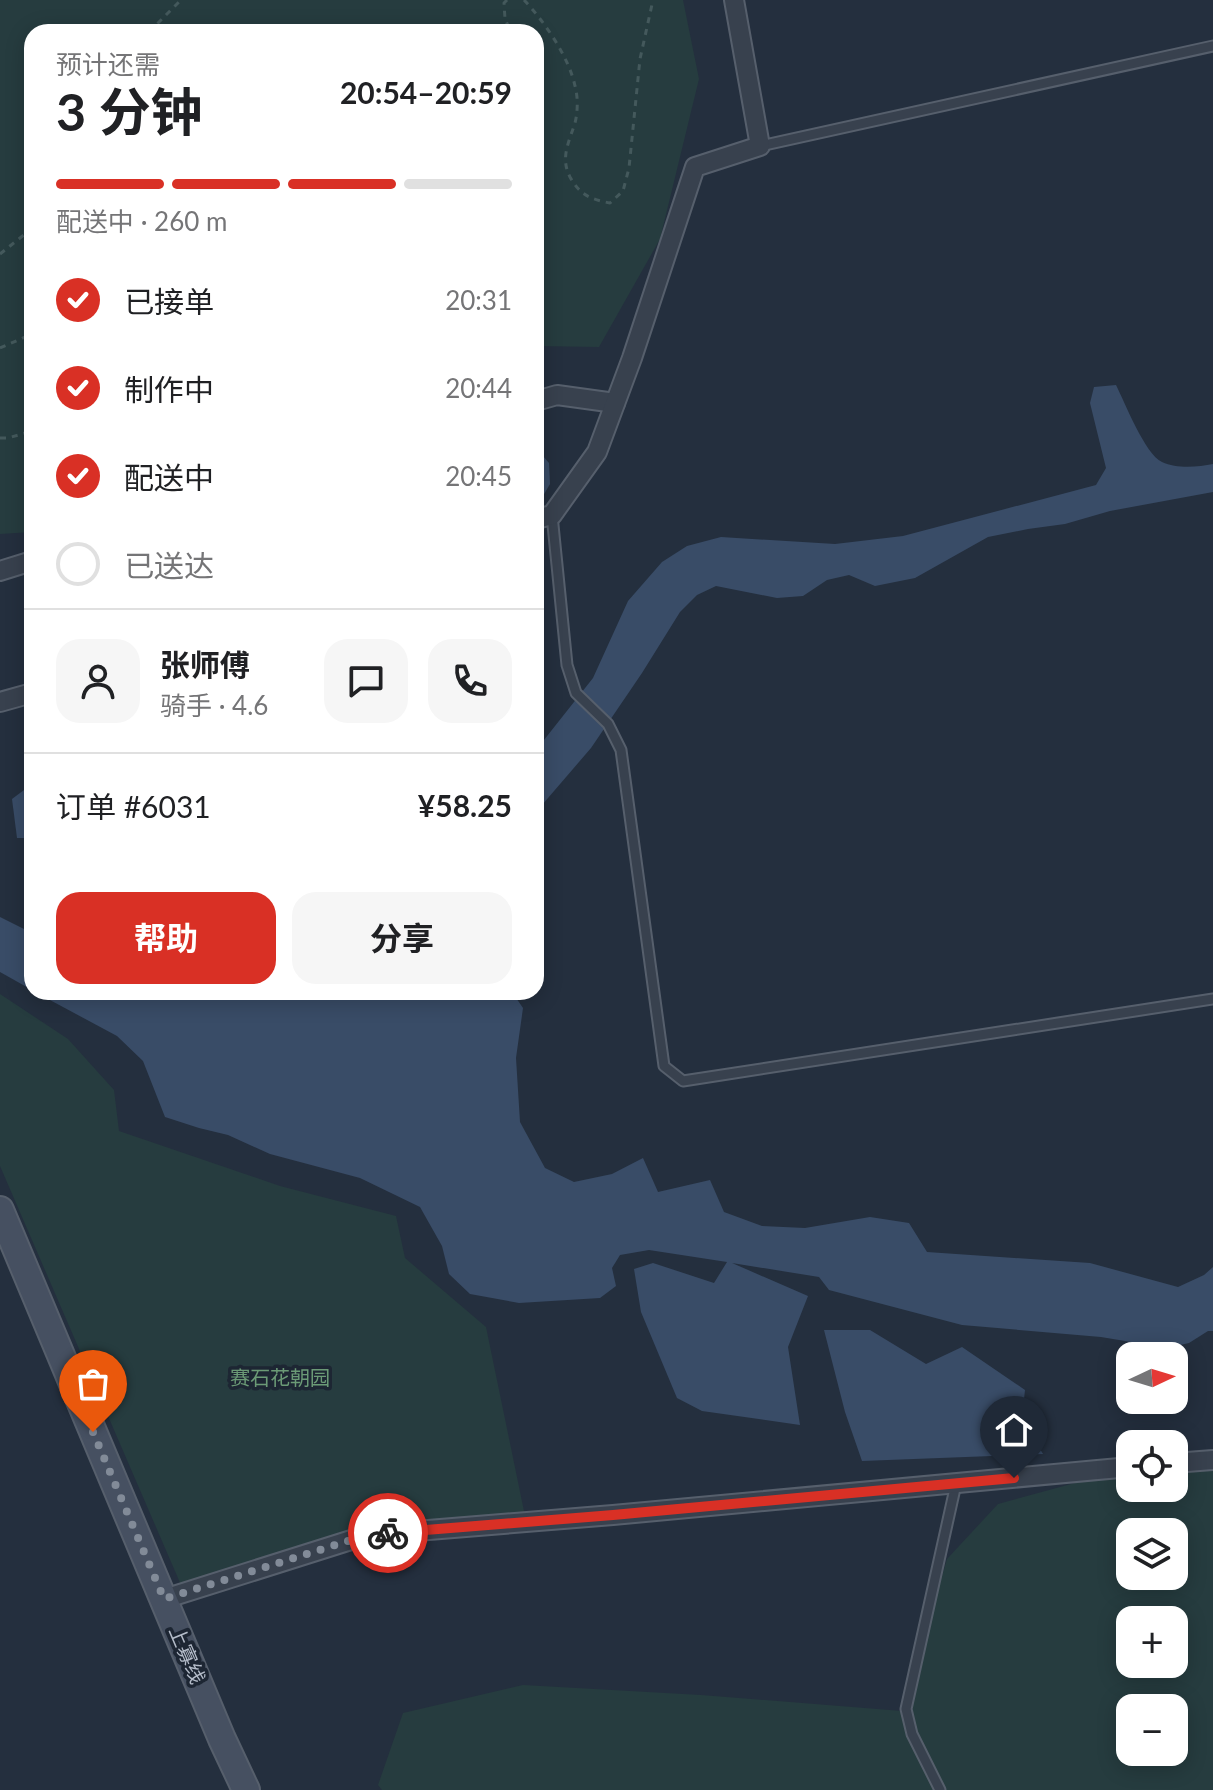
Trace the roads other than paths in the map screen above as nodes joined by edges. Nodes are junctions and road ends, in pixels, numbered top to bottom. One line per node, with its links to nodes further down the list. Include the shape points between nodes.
1 (734, 0): 3 (street)
2 (1213, 46): 3 (lane)
3 (760, 146): 5 (street, via 695,167)
4 (544, 399): 5 (street, via 557,395)
5 (615, 403): 6 (street, via 597,452)
6 (544, 517): 11 (lane, via 576,693 608,724 621,750 664,1066 683,1081)
7 (24, 564): 8 (street)
8 (0, 571)
9 (24, 695): 10 (street)
10 (0, 702)
11 (1213, 999)
12 (0, 1210): 17 (street, 上寡线)
13 (1213, 1460): 14 (street)
14 (1188, 1462)
15 (1116, 1468): 16 (street)
16 (956, 1484): 17 (street, via 367,1535); 19 (lane, via 906,1709 912,1734)
17 (164, 1599): 18 (street, 上寡线)
18 (246, 1790)
19 (940, 1790)

